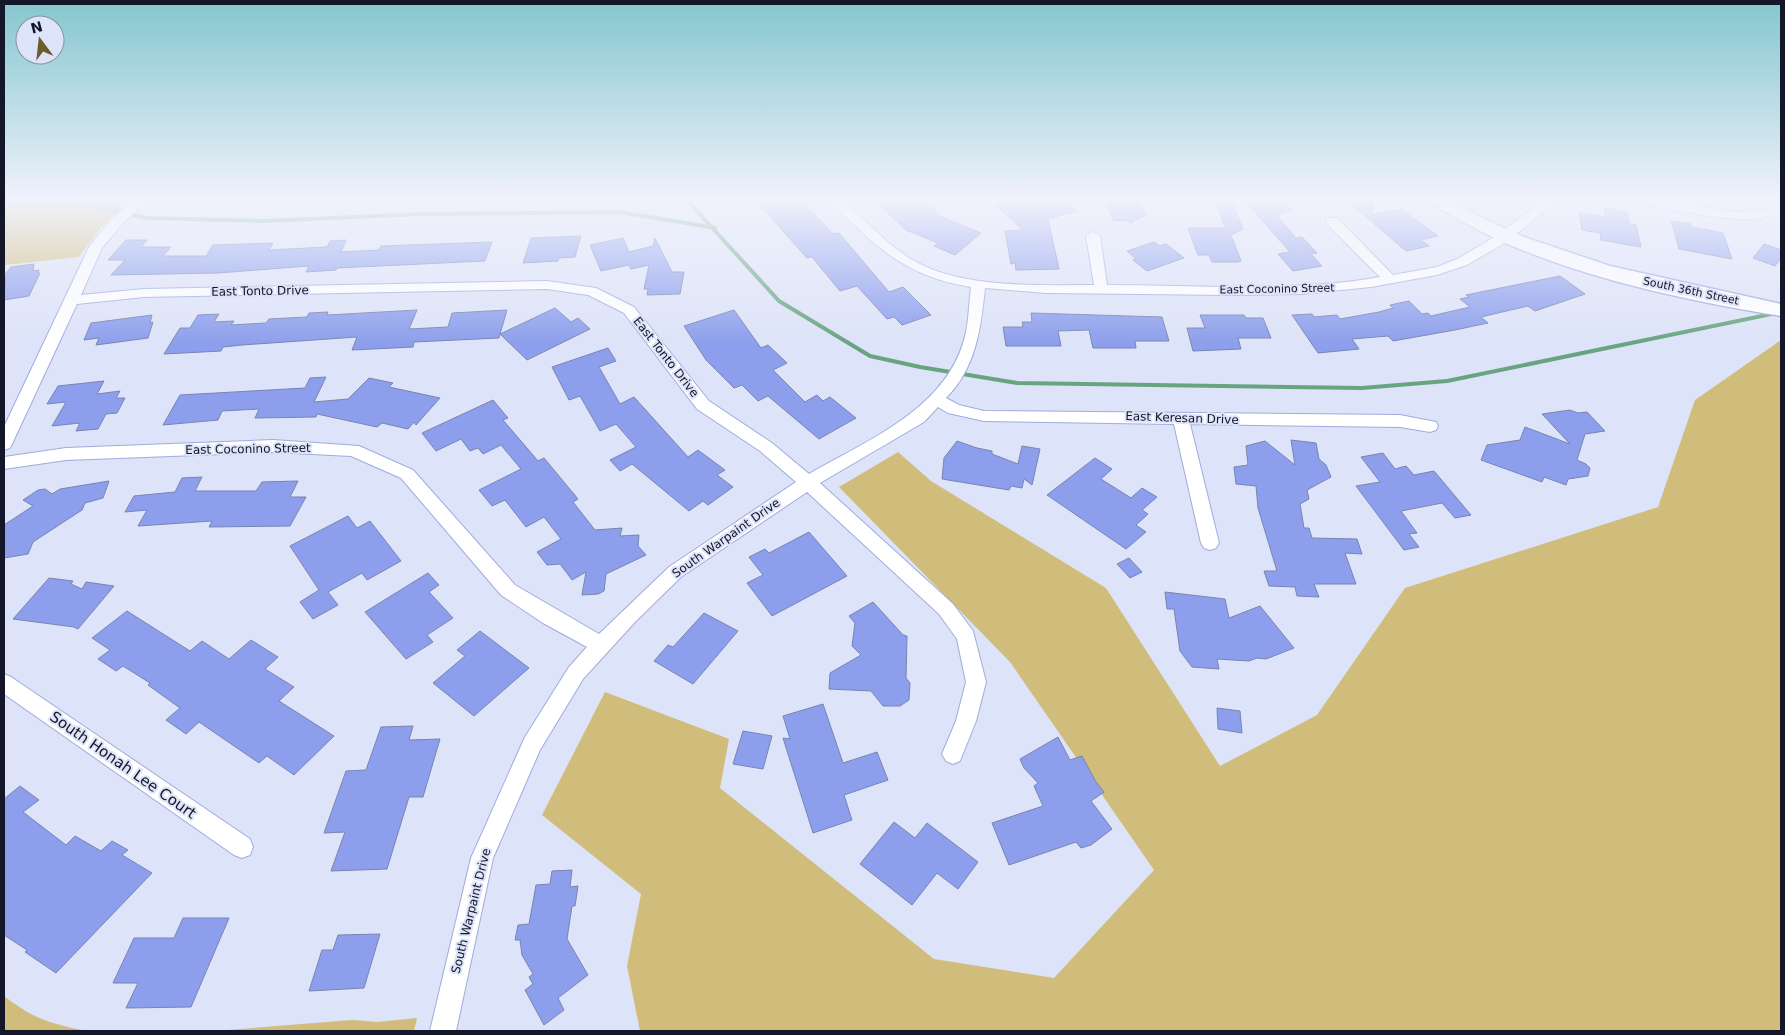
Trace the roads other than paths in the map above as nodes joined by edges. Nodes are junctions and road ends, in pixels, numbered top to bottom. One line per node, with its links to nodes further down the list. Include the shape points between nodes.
1 (97, 247): 10 (street)
2 (888, 247): 8 (street, East Coconino Street, via 915,267 944,278)
3 (1095, 247): 9 (street)
4 (1358, 247): 7 (street)
5 (1488, 247): 7 (street, East Coconino Street, via 1447,268)
6 (1533, 247): 11 (street, South 36th Street, via 1610,273)
7 (1390, 280): 9 (street, East Coconino Street, via 1342,288 1290,291)
8 (978, 284): 9 (street, East Coconino Street); 12 (street, South Warpaint Drive, via 973,333 964,359)
9 (1101, 288)
10 (70, 300): 15 (street); 17 (street, East Tonto Drive, via 144,293 538,285 591,291 629,310 703,405 766,446)
11 (1781, 310)
12 (943, 392): 13 (street, East Keresan Drive, via 954,409 984,416); 17 (street, South Warpaint Drive, via 918,418)
13 (1181, 418): 14 (street, East Keresan Drive, via 1400,421); 18 (street)
14 (1430, 426)
15 (4, 444)
16 (4, 463): 19 (street, East Coconino Street, via 66,454 273,446 353,450 407,474 508,590)
17 (807, 483): 19 (street, South Warpaint Drive, via 675,572); 21 (street, East Tonto Drive, via 946,609 966,637 976,682)
18 (1210, 543)
19 (601, 645): 23 (street, South Warpaint Drive, via 576,673 532,744 482,858)
20 (4, 683): 22 (street, South Honah Lee Court)
21 (953, 754)
22 (242, 847)
23 (443, 1031)

